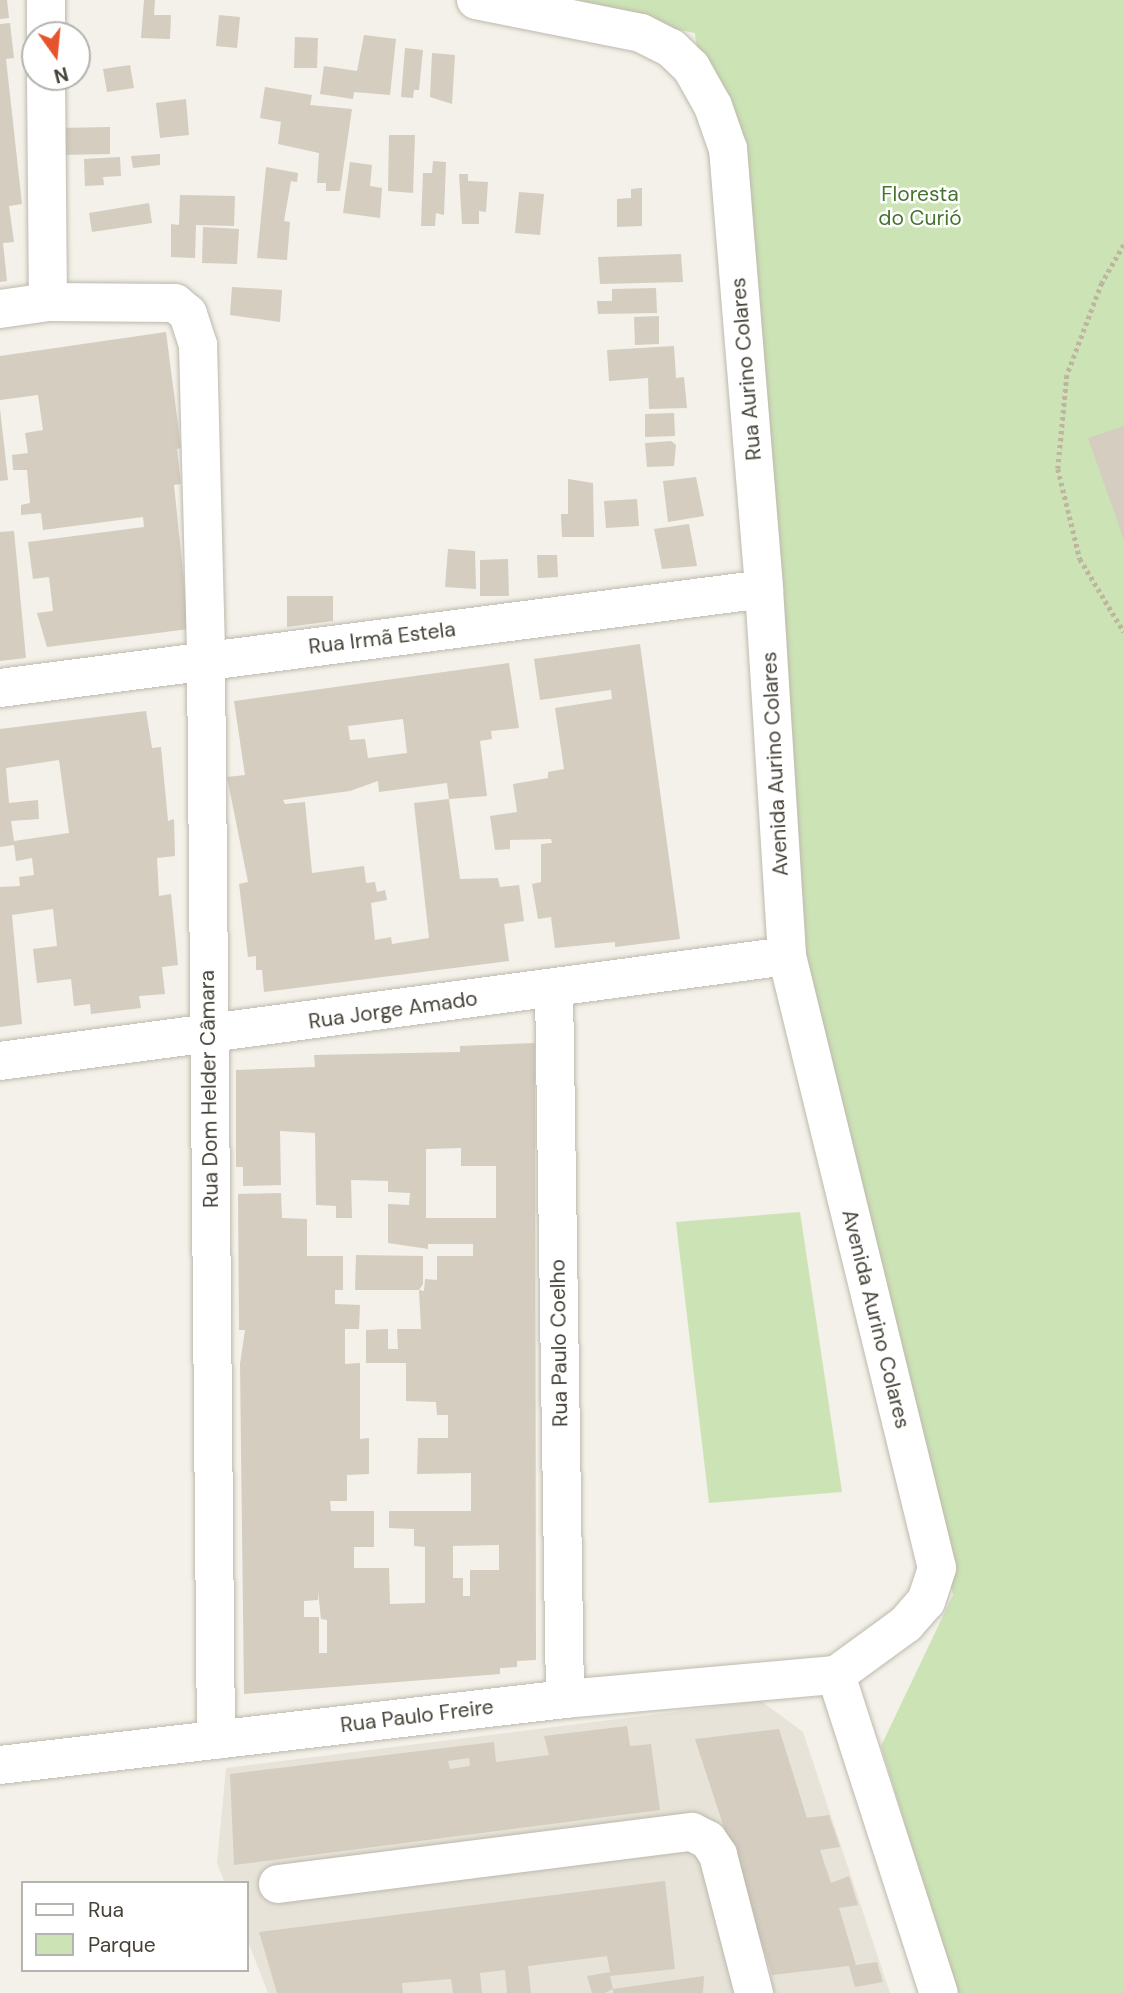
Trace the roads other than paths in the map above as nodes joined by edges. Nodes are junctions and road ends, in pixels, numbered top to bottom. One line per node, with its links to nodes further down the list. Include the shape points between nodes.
1 (46, 0): 3 (street)
2 (476, 0): 7 (street, Rua Aurino Colares, via 640,33 671,48 691,66 713,106 728,149)
3 (46, 21)
4 (46, 91): 5 (street)
5 (48, 302): 6 (street, Rua Dom Helder Câmara); 8 (street, Rua Dom Helder Câmara, via 175,303 188,314 198,345)
6 (0, 309)
7 (764, 589): 8 (street, Rua Irmã Estela); 10 (street, Avenida Aurino Colares)
8 (206, 660): 9 (street, Rua Irmã Estela); 12 (street, Rua Dom Helder Câmara)
9 (0, 688)
10 (786, 956): 11 (street, Rua Jorge Amado); 14 (street, Avenida Aurino Colares, via 937,1568 926,1601 906,1624)
11 (554, 988): 12 (street, Rua Jorge Amado); 15 (street, Rua Paulo Coelho)
12 (208, 1035): 13 (street, Rua Jorge Amado); 16 (street, Rua Dom Helder Câmara)
13 (0, 1061)
14 (836, 1675): 15 (street, Rua Paulo Freire); 20 (street)
15 (565, 1699): 16 (street, Rua Paulo Freire)
16 (216, 1740): 17 (street, Rua Paulo Freire)
17 (0, 1765)
18 (278, 1884): 19 (street, via 692,1832 708,1840 718,1855)
19 (754, 1993)
20 (939, 1993)

